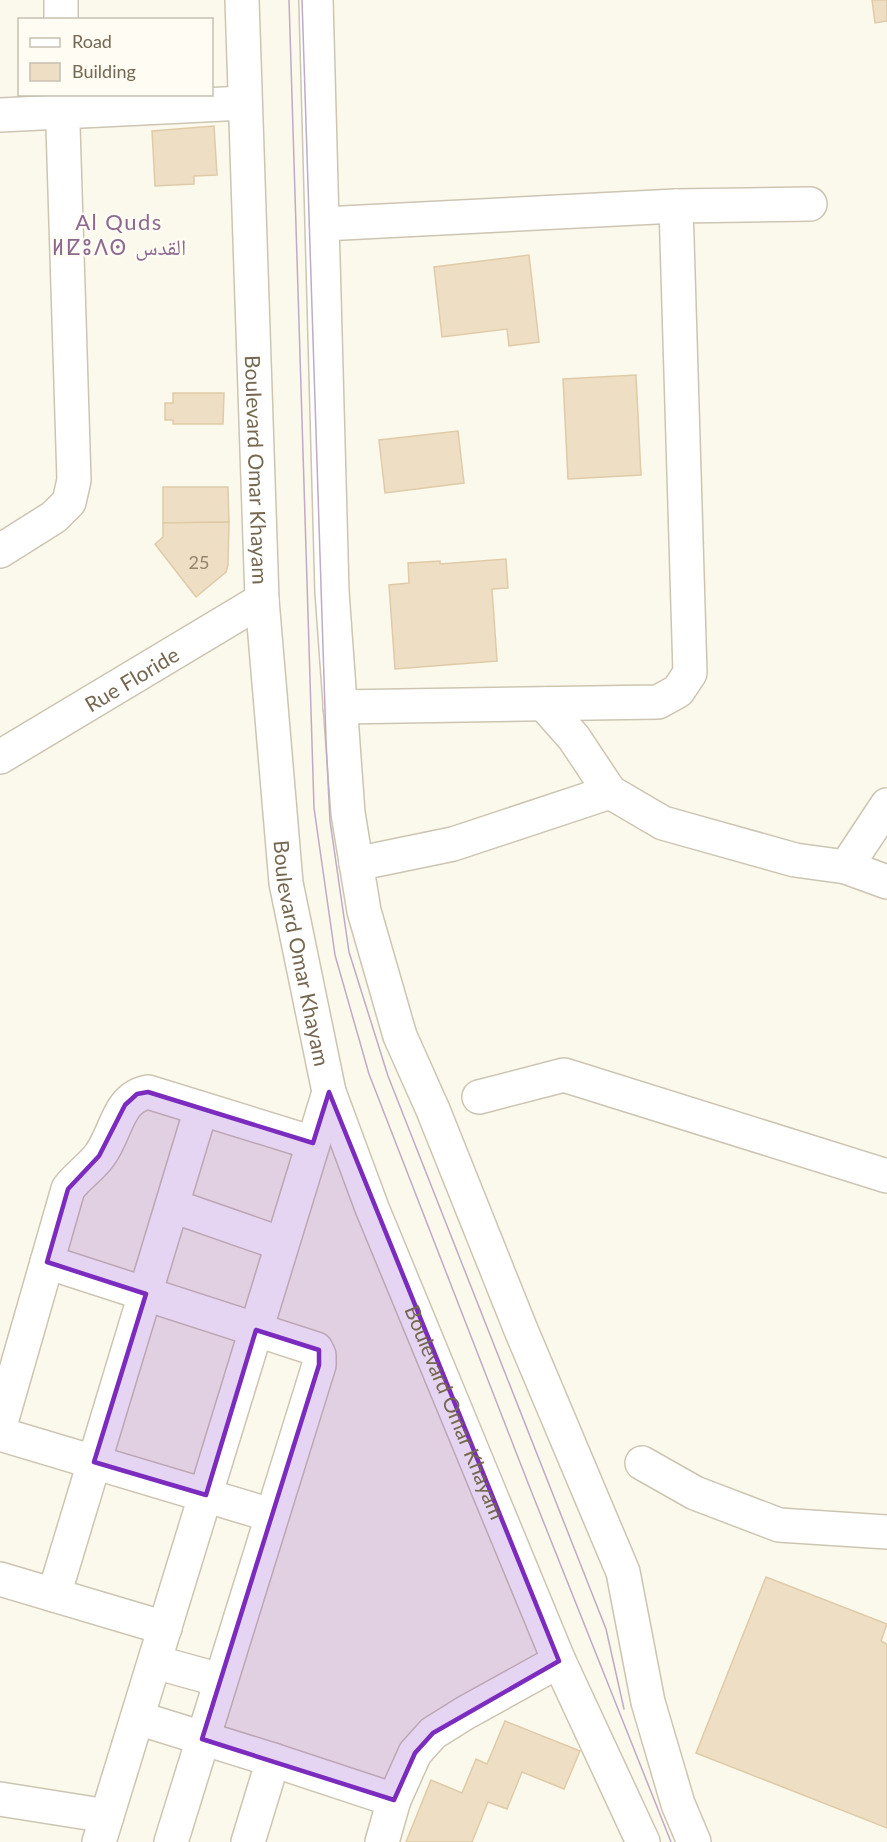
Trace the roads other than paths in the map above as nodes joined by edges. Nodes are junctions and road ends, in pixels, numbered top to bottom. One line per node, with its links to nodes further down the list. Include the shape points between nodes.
1 (61, 0): 4 (street)
2 (242, 0): 5 (street, Boulevard Omar Khayam)
3 (316, 0): 10 (street)
4 (61, 18)
5 (244, 103): 6 (street); 12 (street, Boulevard Omar Khayam)
6 (62, 104): 7 (street); 11 (street, via 74,480 69,502 54,517)
7 (0, 115)
8 (810, 204): 9 (street)
9 (676, 206): 10 (street); 13 (street, via 690,673 678,691 658,702)
10 (323, 224): 14 (street, via 332,592)
11 (0, 550)
12 (261, 600): 15 (street, Rue Floride); 21 (street, Boulevard Omar Khayam, via 286,883)
13 (544, 704): 14 (street); 16 (street)
14 (340, 707): 18 (street)
15 (0, 757)
16 (610, 792): 18 (street, via 453,844); 19 (street, via 663,823 795,860)
17 (887, 805): 19 (street)
18 (356, 864): 54 (street, via 364,911 400,1036 623,1572 648,1702 678,1804)
19 (846, 867): 20 (street)
20 (887, 882)
21 (329, 1092): 24 (street); 41 (street, Boulevard Omar Khayam, via 372,1209)
22 (478, 1098): 25 (street, via 564,1075)
23 (201, 1108): 24 (street); 26 (street); 28 (street, via 148,1092 136,1094 125,1105 99,1156 68,1189)
24 (313, 1143): 27 (street)
25 (887, 1176)
26 (172, 1206): 27 (street); 29 (street)
27 (282, 1244): 30 (street)
28 (47, 1262): 29 (street); 31 (street)
29 (147, 1294): 30 (street); 33 (street)
30 (256, 1330): 35 (street); 36 (street, via 316,1349 319,1355)
31 (0, 1426)
32 (0, 1434): 33 (street)
33 (94, 1462): 35 (street); 39 (street)
34 (642, 1463): 37 (street, via 695,1493 779,1525)
35 (206, 1495): 36 (street); 40 (street)
36 (271, 1515): 43 (street)
37 (887, 1532)
38 (0, 1579): 39 (street)
39 (54, 1595): 40 (street)
40 (165, 1628): 42 (street)
41 (559, 1661): 48 (street, via 433,1733 415,1753); 53 (street, Boulevard Omar Khayam)
42 (155, 1662): 43 (street); 44 (street)
43 (220, 1680): 45 (street)
44 (138, 1718): 45 (street); 49 (street)
45 (202, 1739): 46 (street); 50 (street)
46 (273, 1760): 48 (street); 51 (street)
47 (0, 1799): 49 (street)
48 (394, 1800): 52 (street)
49 (103, 1829)
50 (171, 1842)
51 (248, 1842)
52 (382, 1842)
53 (643, 1842)
54 (694, 1842)

